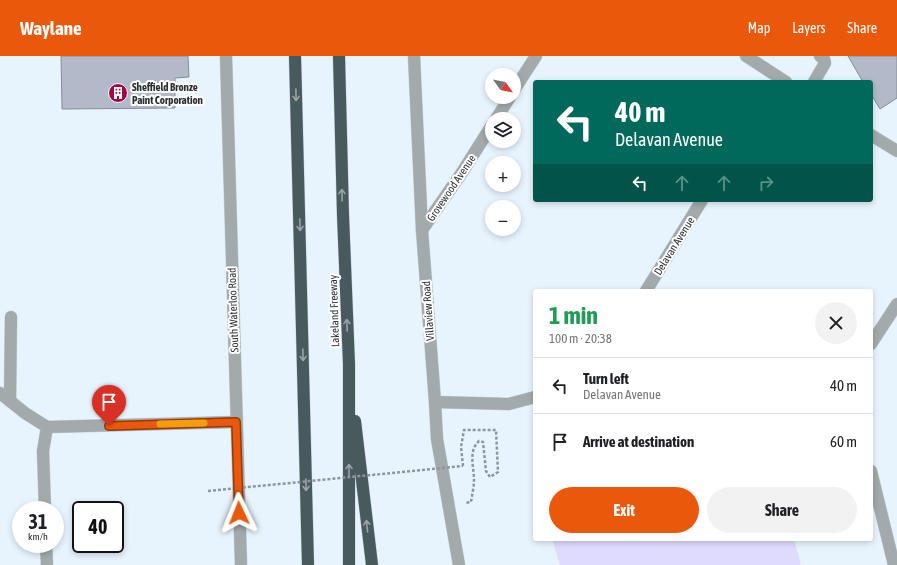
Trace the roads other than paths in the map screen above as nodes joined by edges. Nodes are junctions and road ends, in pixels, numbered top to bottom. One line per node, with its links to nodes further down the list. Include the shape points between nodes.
1 (226, 56): 25 (street, South Waterloo Road)
2 (295, 56): 32 (highway, one-way to 32)
3 (339, 56): 20 (highway, Lakeland Freeway, one-way to 3)
4 (414, 56): 15 (street, Villaview Road)
5 (536, 56): 8 (street)
6 (746, 56): 9 (street)
7 (820, 56): 10 (street, via 825,63)
8 (521, 79)
9 (780, 80)
10 (815, 80)
11 (485, 136): 15 (street, Grovewood Avenue)
12 (873, 136): 13 (street)
13 (897, 151)
14 (701, 202): 16 (street, Delavan Avenue)
15 (422, 230): 24 (street, Villaview Road)
16 (647, 289)
17 (897, 304): 19 (street)
18 (11, 317): 23 (street)
19 (873, 341)
20 (349, 364): 33 (highway, Lakeland Freeway, one-way to 20); 34 (highway, one-way to 20)
21 (0, 393): 23 (street)
22 (533, 398): 24 (street, via 509,404)
23 (10, 402): 26 (street)
24 (435, 402): 35 (street, Villaview Road, via 437,439)
25 (236, 422): 26 (street); 31 (street, South Waterloo Road)
26 (47, 427): 28 (street, via 43,451)
27 (873, 479): 36 (street)
28 (45, 501)
29 (46, 553): 30 (street)
30 (47, 565)
31 (240, 565)
32 (308, 565)
33 (349, 565)
34 (372, 565)
35 (459, 565)
36 (894, 565)

